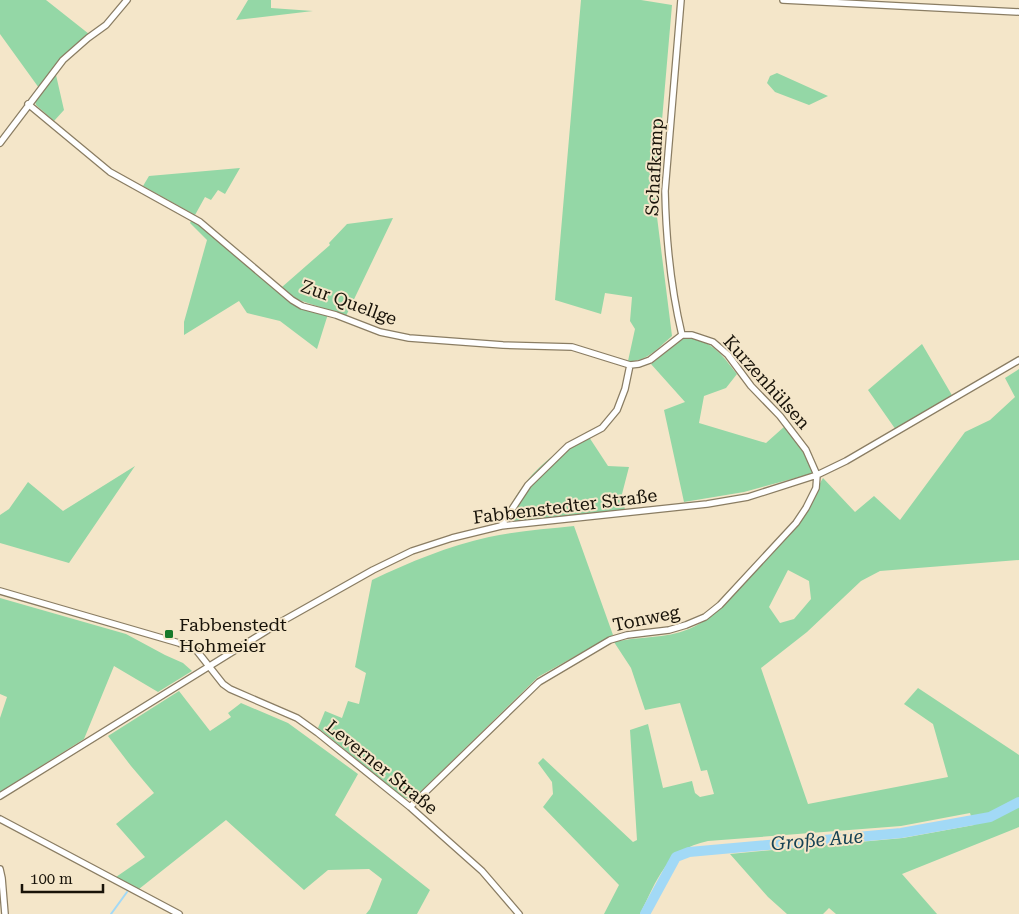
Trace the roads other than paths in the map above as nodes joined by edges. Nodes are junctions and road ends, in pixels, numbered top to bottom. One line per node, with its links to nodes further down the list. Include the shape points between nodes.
1 (127, 0): 7 (street, via 106,25 63,60)
2 (681, 0): 9 (street, Schafkamp, via 665,216)
3 (784, 0): 5 (street)
4 (933, 0): 5 (street)
5 (932, 8): 6 (street)
6 (1019, 12)
7 (28, 104): 8 (street); 11 (street, Zur Quellge, via 110,172 200,222 302,306 380,332 410,338 572,346)
8 (0, 143)
9 (682, 335): 11 (street, via 650,360); 12 (street, Kurzenhülsen, via 713,342 728,355 806,450)
10 (1019, 360): 12 (street, Fabbenstedter Straße, via 878,444)
11 (630, 365): 13 (street, via 617,410 602,428 568,446 534,478)
12 (817, 475): 13 (street, Fabbenstedter Straße, via 748,497 707,504); 17 (street, Tonweg, via 816,488 796,523 720,605 705,617 686,625 610,640 539,682)
13 (501, 526): 15 (street, Fabbenstedter Straße, via 412,551 279,623)
14 (0, 591): 15 (street, Leverner Straße, via 179,643 196,651)
15 (209, 667): 16 (street, Fabbenstedter Straße); 17 (street, Leverner Straße, via 230,689 297,718)
16 (0, 796)
17 (410, 808): 22 (street, Leverner Straße, via 482,871)
18 (0, 819): 21 (street)
19 (0, 869): 20 (street)
20 (5, 914)
21 (179, 914)
22 (519, 914)

